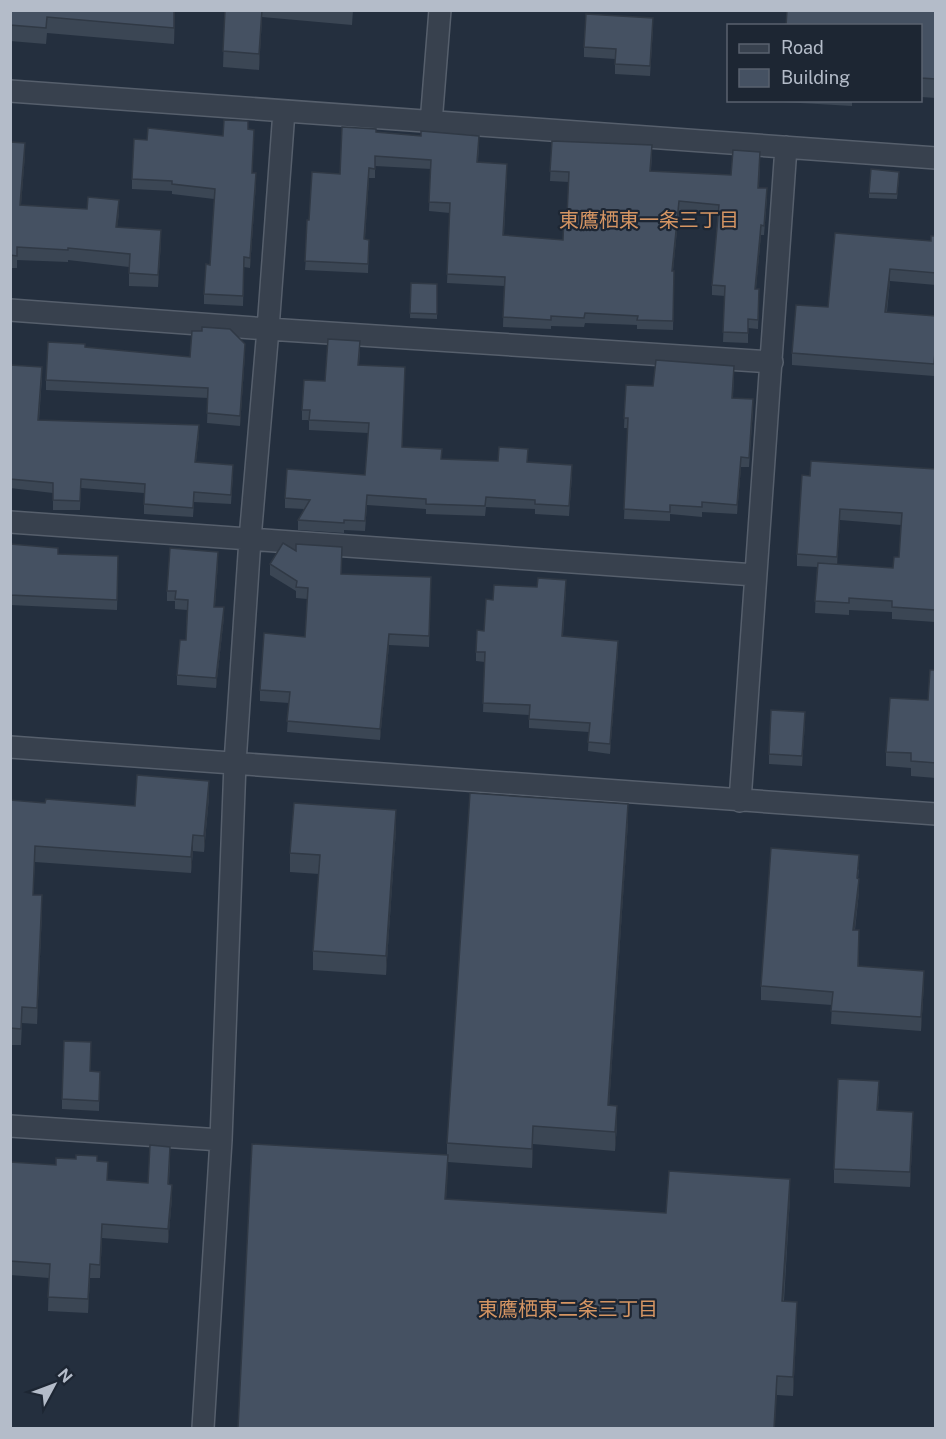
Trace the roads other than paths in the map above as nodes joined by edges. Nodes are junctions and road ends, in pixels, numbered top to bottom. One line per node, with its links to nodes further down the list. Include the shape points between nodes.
1 (440, 10): 4 (street)
2 (10, 91): 3 (street)
3 (284, 111): 4 (street); 8 (street)
4 (431, 123): 5 (street)
5 (786, 147): 6 (street); 9 (street)
6 (936, 158)
7 (10, 310): 8 (street)
8 (268, 329): 9 (street); 11 (street)
9 (772, 362): 12 (street)
10 (10, 522): 11 (street)
11 (250, 538): 12 (street); 14 (street)
12 (755, 575): 15 (street)
13 (10, 747): 14 (street)
14 (235, 763): 15 (street); 18 (street)
15 (740, 801): 16 (street)
16 (936, 814)
17 (10, 1126): 18 (street)
18 (221, 1140): 19 (street)
19 (203, 1428)

